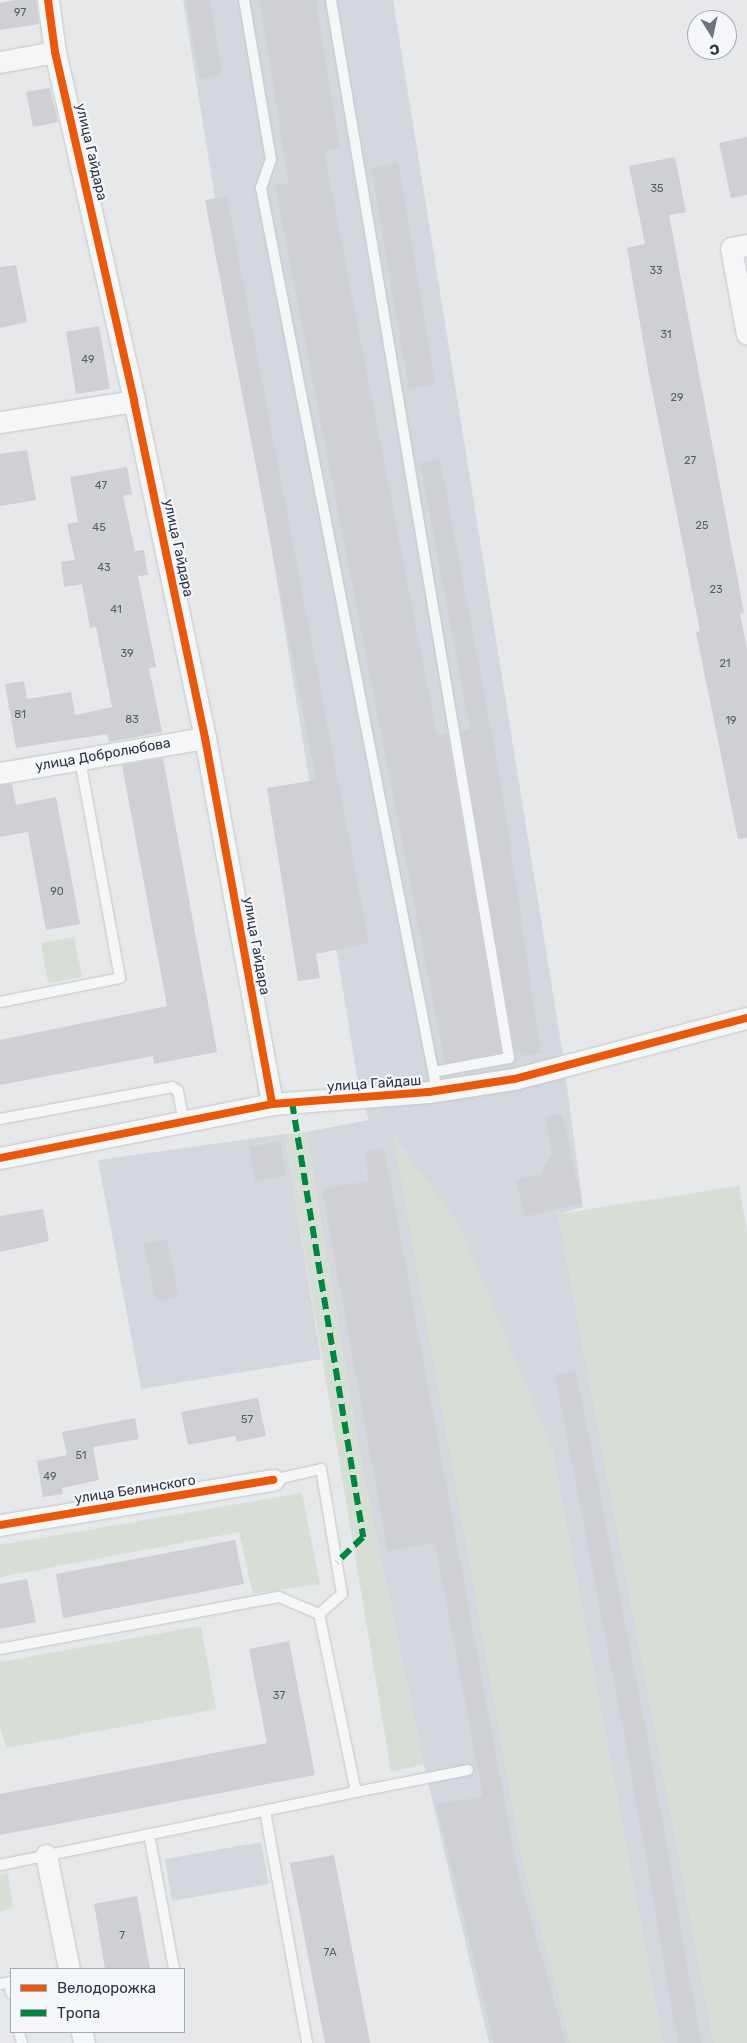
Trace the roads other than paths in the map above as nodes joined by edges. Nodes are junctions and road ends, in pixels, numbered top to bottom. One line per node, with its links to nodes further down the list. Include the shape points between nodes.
1 (48, 0): 4 (street, улица Гайдара)
2 (244, 0): 15 (lane, via 271,159 261,188)
3 (331, 0): 15 (lane, via 509,1058)
4 (55, 52): 5 (street); 8 (street, улица Гайдара)
5 (0, 62)
6 (747, 245): 7 (street, via 731,248)
7 (747, 334)
8 (134, 401): 9 (street); 10 (street, улица Гайдара)
9 (0, 422)
10 (205, 738): 11 (street, улица Добролюбова); 16 (street, улица Гайдара)
11 (80, 759): 12 (street, улица Добролюбова); 13 (lane, via 120,978)
12 (0, 773)
13 (0, 1002)
14 (747, 1018): 15 (street, улица Гайдаш, via 514,1078)
15 (435, 1081): 16 (street, улица Гайдаш)
16 (272, 1104): 18 (street, улица Гайдаш)
17 (0, 1119): 18 (lane, via 172,1087 178,1091)
18 (184, 1121): 19 (street, улица Гайдаш)
19 (0, 1158)
20 (273, 1480): 21 (street, улица Белинского); 22 (lane, via 321,1469 342,1594)
21 (0, 1525)
22 (319, 1614): 23 (lane, via 279,1597); 25 (lane)
23 (0, 1649)
24 (468, 1770): 25 (lane)
25 (356, 1792): 26 (lane)
26 (265, 1811): 27 (lane); 32 (lane)
27 (149, 1834): 28 (lane); 31 (lane)
28 (46, 1855): 29 (lane); 30 (street)
29 (0, 1865)
30 (69, 1968)
31 (174, 1968)
32 (307, 2043)

